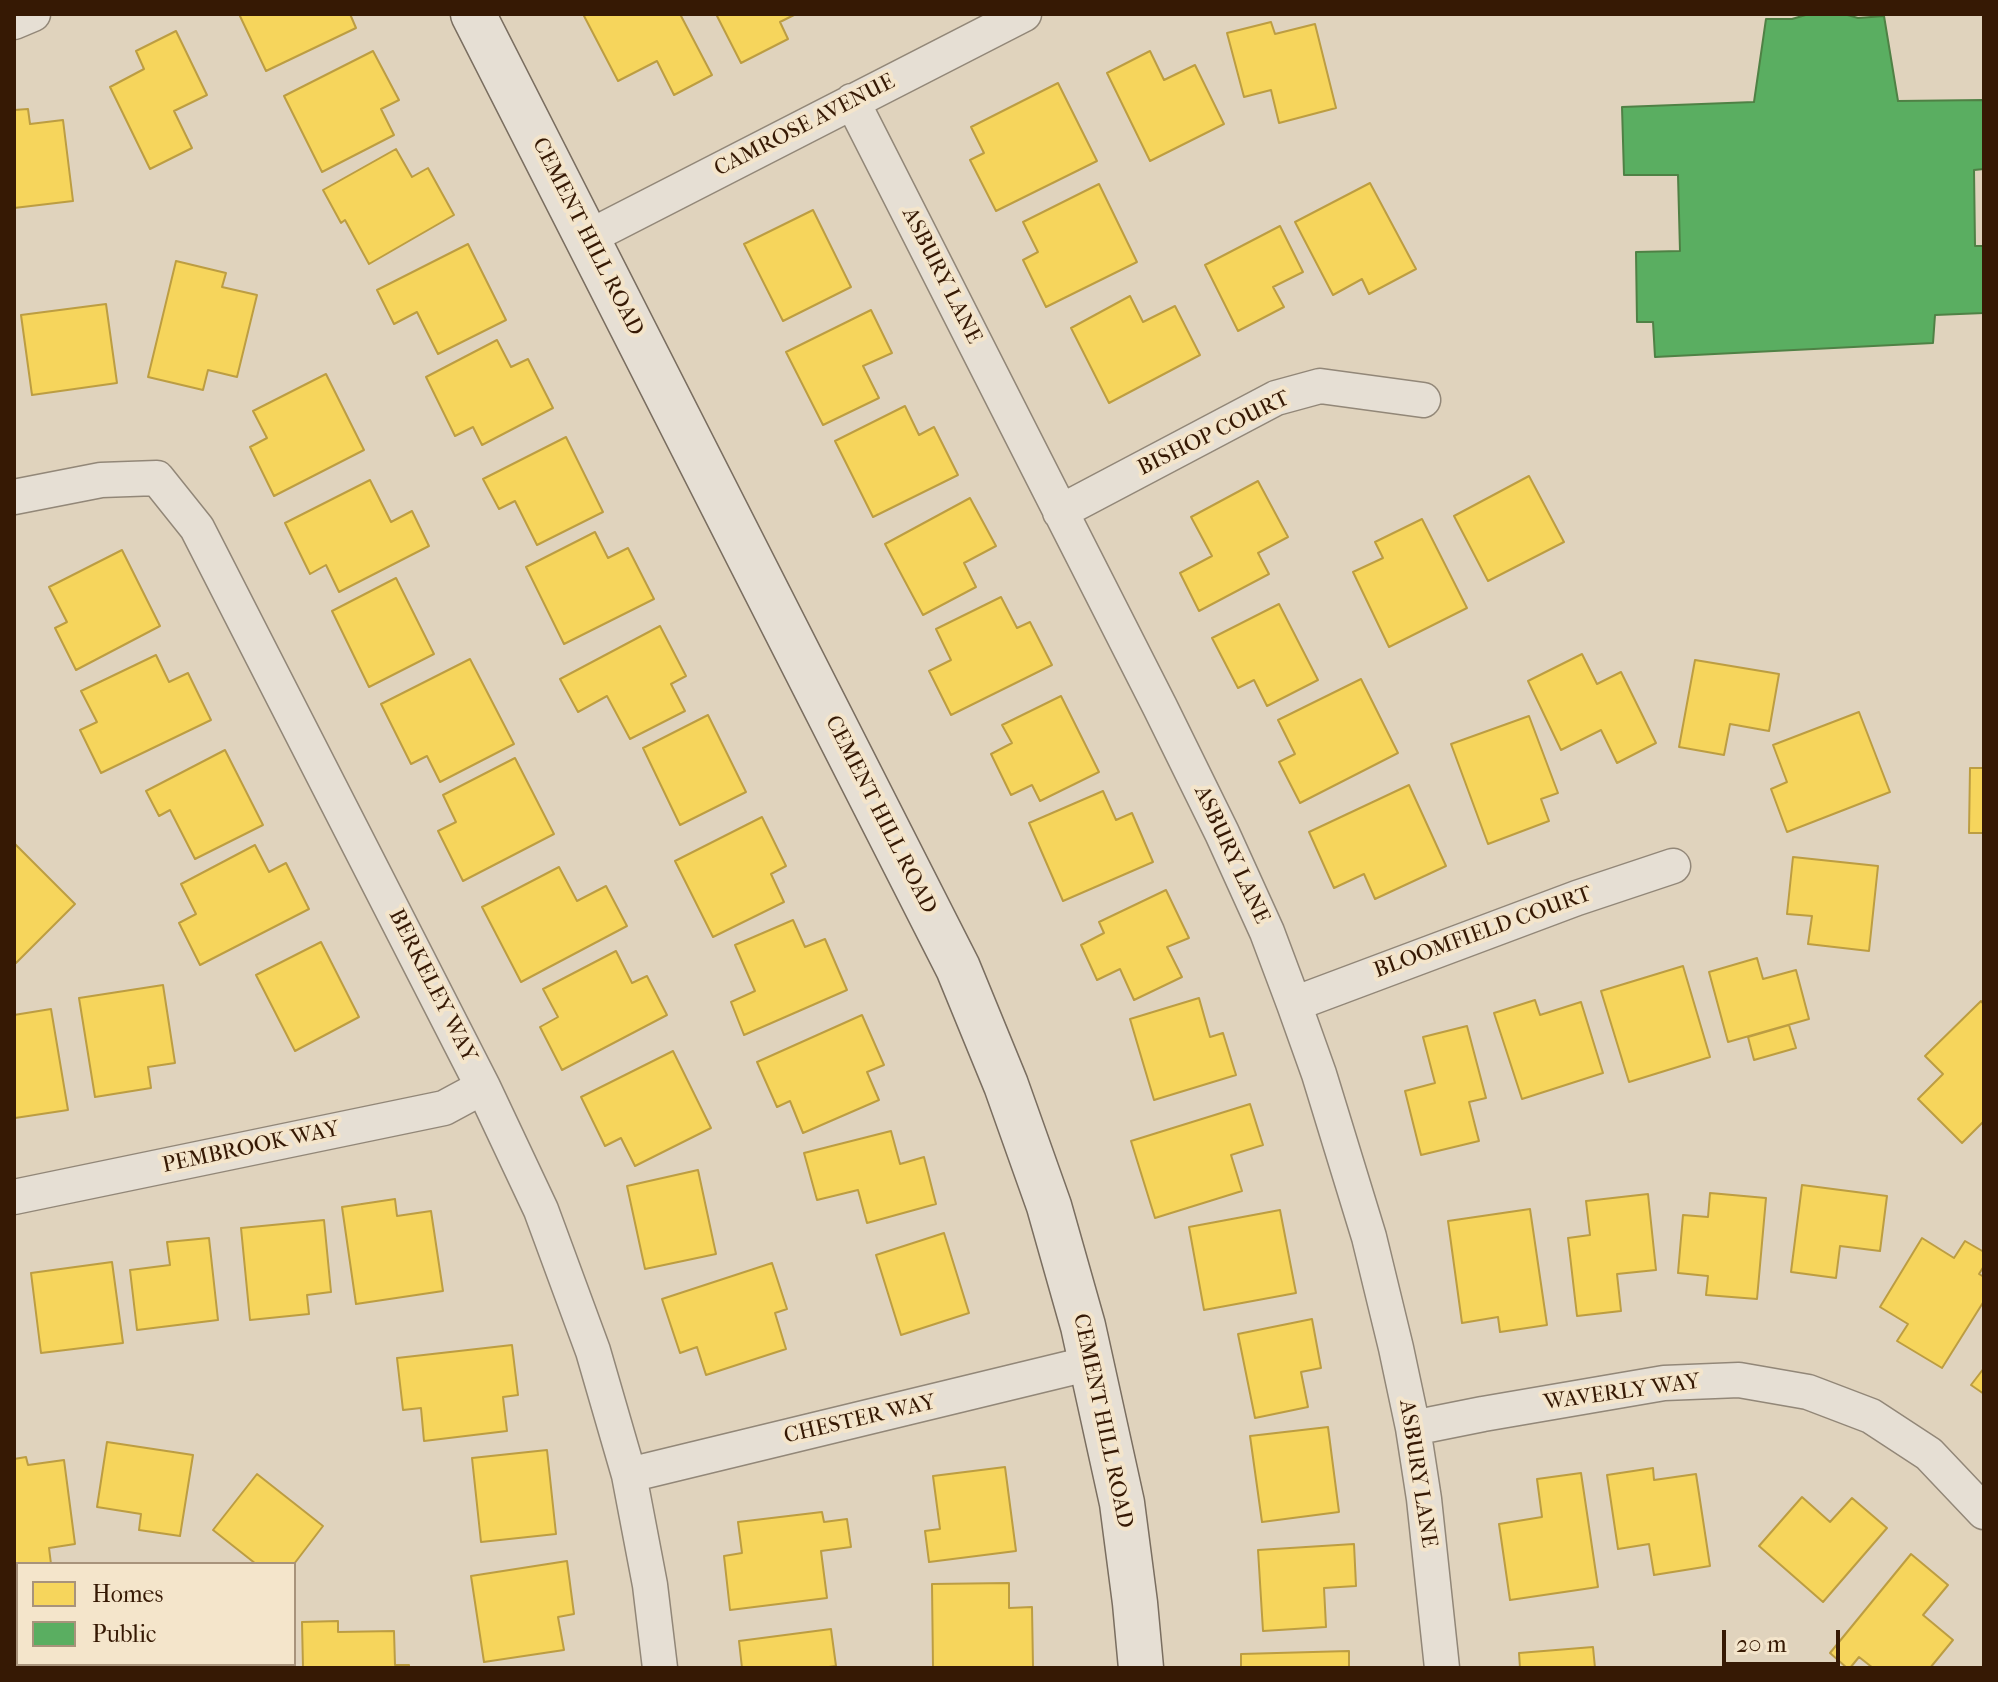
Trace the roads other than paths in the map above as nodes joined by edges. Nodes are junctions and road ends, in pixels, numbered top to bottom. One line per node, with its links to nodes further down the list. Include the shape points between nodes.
1 (33, 14): 4 (street)
2 (473, 14): 6 (street, CEMENT HILL ROAD)
3 (1024, 14): 5 (street, CAMROSE AVENUE)
4 (14, 22)
5 (852, 101): 6 (street, CAMROSE AVENUE); 9 (street, ASBURY LANE)
6 (587, 238): 14 (street, CEMENT HILL ROAD, via 958,968 1049,1206)
7 (1423, 400): 9 (street, BISHOP COURT, via 1320,386 1276,398)
8 (14, 497): 12 (street, BERKELEY WAY, via 101,480 157,478 197,528)
9 (1060, 512): 11 (street, ASBURY LANE, via 1222,833)
10 (1673, 866): 11 (street, BLOOMFIELD COURT)
11 (1294, 1004): 15 (street, ASBURY LANE, via 1369,1237)
12 (483, 1087): 13 (street, PEMBROOK WAY, via 444,1108); 16 (street, BERKELEY WAY, via 541,1210 593,1351)
13 (14, 1197)
14 (1091, 1363): 16 (street, CHESTER WAY); 19 (street, CEMENT HILL ROAD, via 1122,1503)
15 (1413, 1428): 17 (street, WAVERLY WAY, via 1664,1383 1739,1380 1808,1392 1871,1416 1929,1454); 20 (street, ASBURY LANE)
16 (629, 1475): 18 (street, BERKELEY WAY)
17 (1984, 1512)
18 (660, 1668)
19 (1141, 1668)
20 (1442, 1668)

